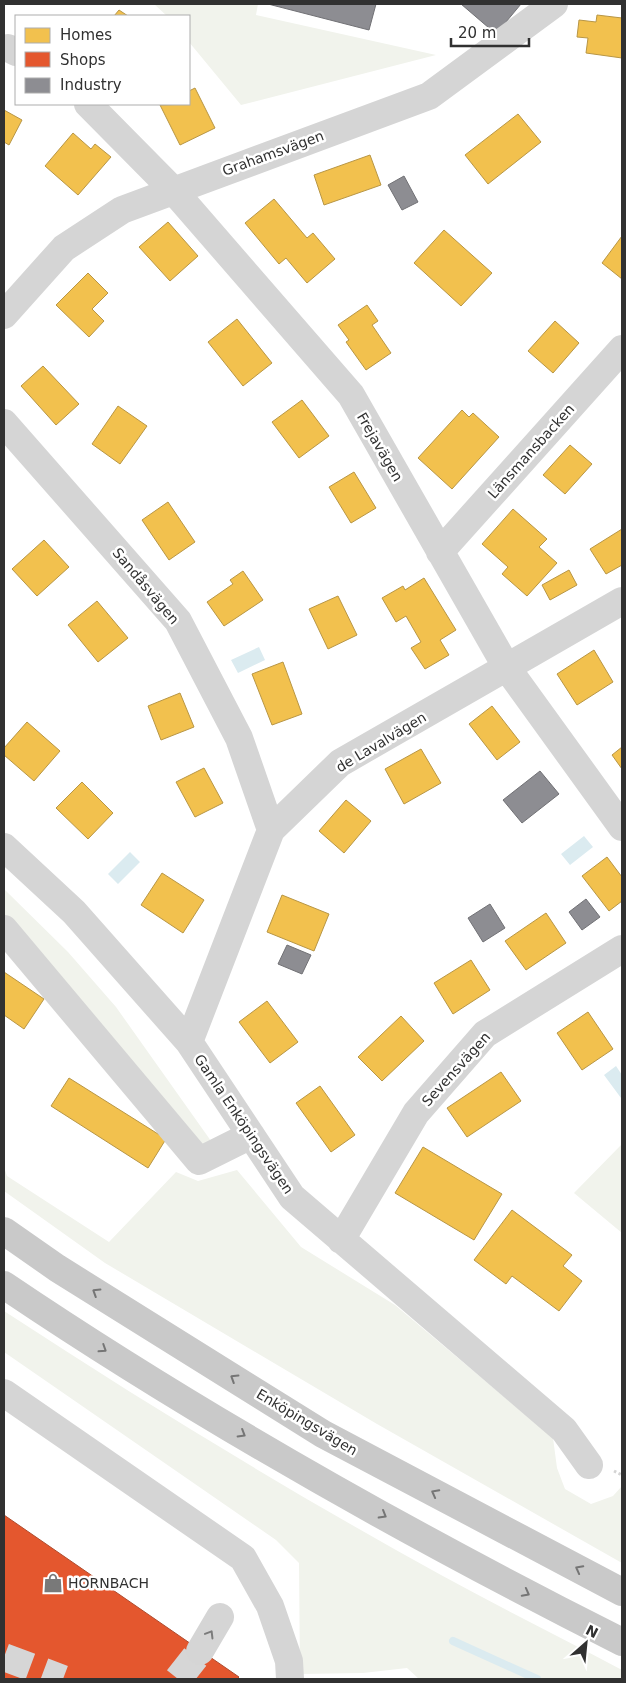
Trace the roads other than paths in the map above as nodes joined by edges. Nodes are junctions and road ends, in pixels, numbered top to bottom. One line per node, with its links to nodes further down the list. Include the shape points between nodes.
1 (554, 4): 3 (street, Grahamsvägen, via 429,96)
2 (89, 105): 3 (street, Frejavägen)
3 (173, 190): 4 (street, Grahamsvägen, via 122,210 64,248); 7 (street, Frejavägen, via 350,395)
4 (4, 315)
5 (622, 349): 7 (street, Länsmansbacken)
6 (4, 423): 11 (street, Sandåsvägen, via 178,621 238,738)
7 (440, 552): 9 (street, Frejavägen)
8 (622, 601): 9 (street, de Lavalvägen)
9 (507, 668): 10 (street, Frejavägen); 11 (street, de Lavalvägen, via 340,763)
10 (622, 827)
11 (271, 830): 15 (street, de Lavalvägen)
12 (4, 846): 15 (street, Gamla Enköpingsvägen, via 74,912)
13 (4, 929): 16 (street, via 199,1161)
14 (622, 949): 18 (street, Sevensvägen, via 485,1034 416,1113)
15 (189, 1042): 16 (street, Gamla Enköpingsvägen)
16 (251, 1135): 18 (street, Gamla Enköpingsvägen, via 292,1197)
17 (4, 1231): 22 (main road, Enköpingsvägen, one-way to 17, via 323,1434 57,1268)
18 (341, 1240): 21 (street, Gamla Enköpingsvägen, via 564,1430)
19 (4, 1285): 24 (main road, one-way to 24, via 158,1384 297,1467 425,1539)
20 (4, 1393): 26 (street, via 243,1558 270,1606 289,1661)
21 (589, 1464)
22 (622, 1592)
23 (220, 1617): 25 (street, one-way to 23)
24 (622, 1642)
25 (200, 1651)
26 (290, 1679)

